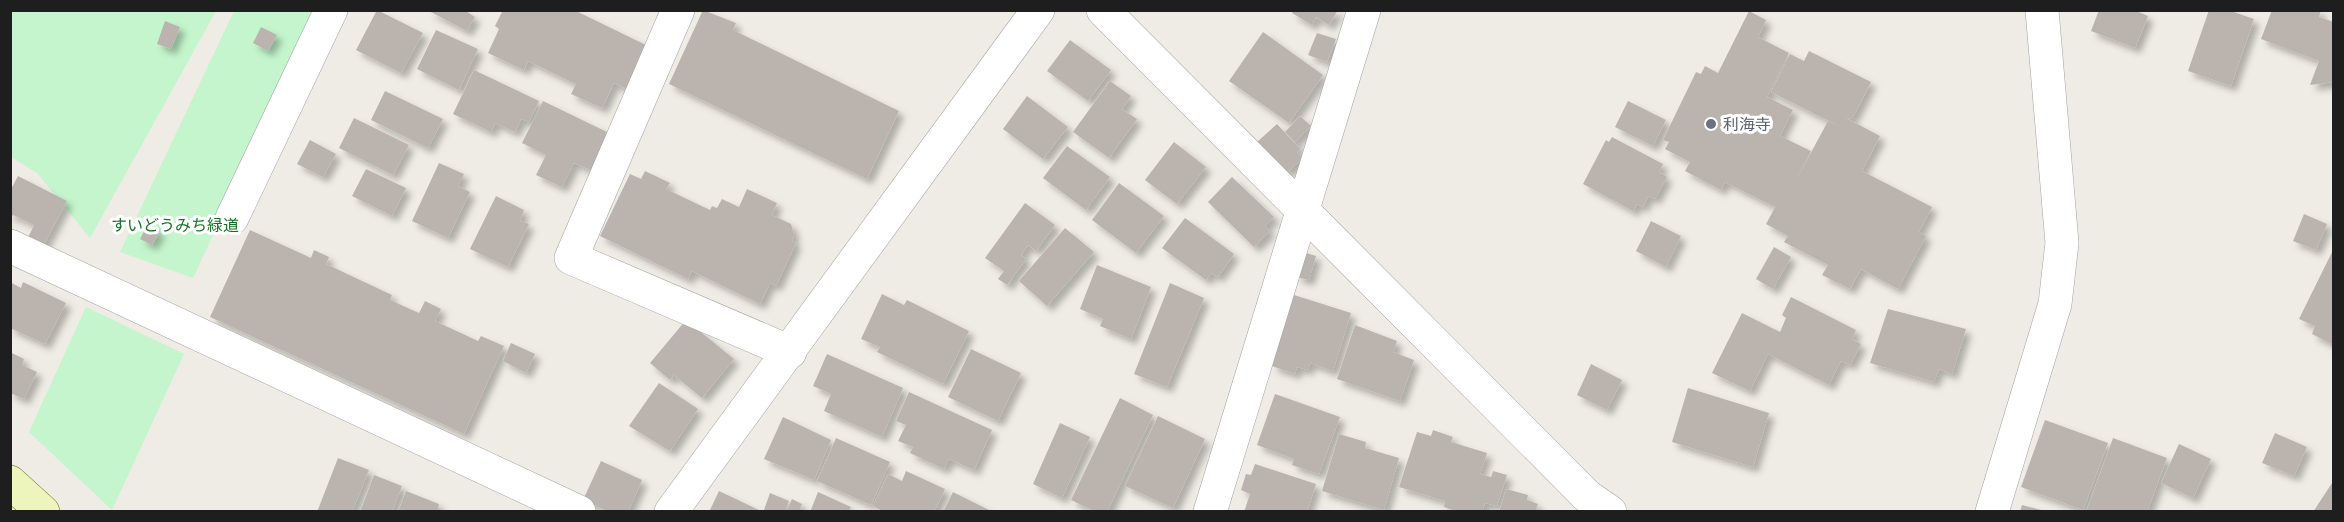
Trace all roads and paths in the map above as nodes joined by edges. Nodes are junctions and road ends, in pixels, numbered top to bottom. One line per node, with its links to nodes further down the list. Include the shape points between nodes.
1 (331, 10): 8 (street)
2 (678, 10): 10 (street, via 571,258)
3 (1038, 10): 10 (street)
4 (1103, 10): 7 (street)
5 (1364, 10): 7 (street)
6 (2042, 10): 17 (street, via 2062,243 2055,304)
7 (1303, 210): 12 (street); 16 (street)
8 (232, 218)
9 (10, 246): 14 (street)
10 (790, 352): 15 (street)
11 (10, 482): 13 (street)
12 (1593, 506)
13 (43, 512)
14 (579, 512)
15 (671, 512)
16 (1210, 512)
17 (1992, 512)

